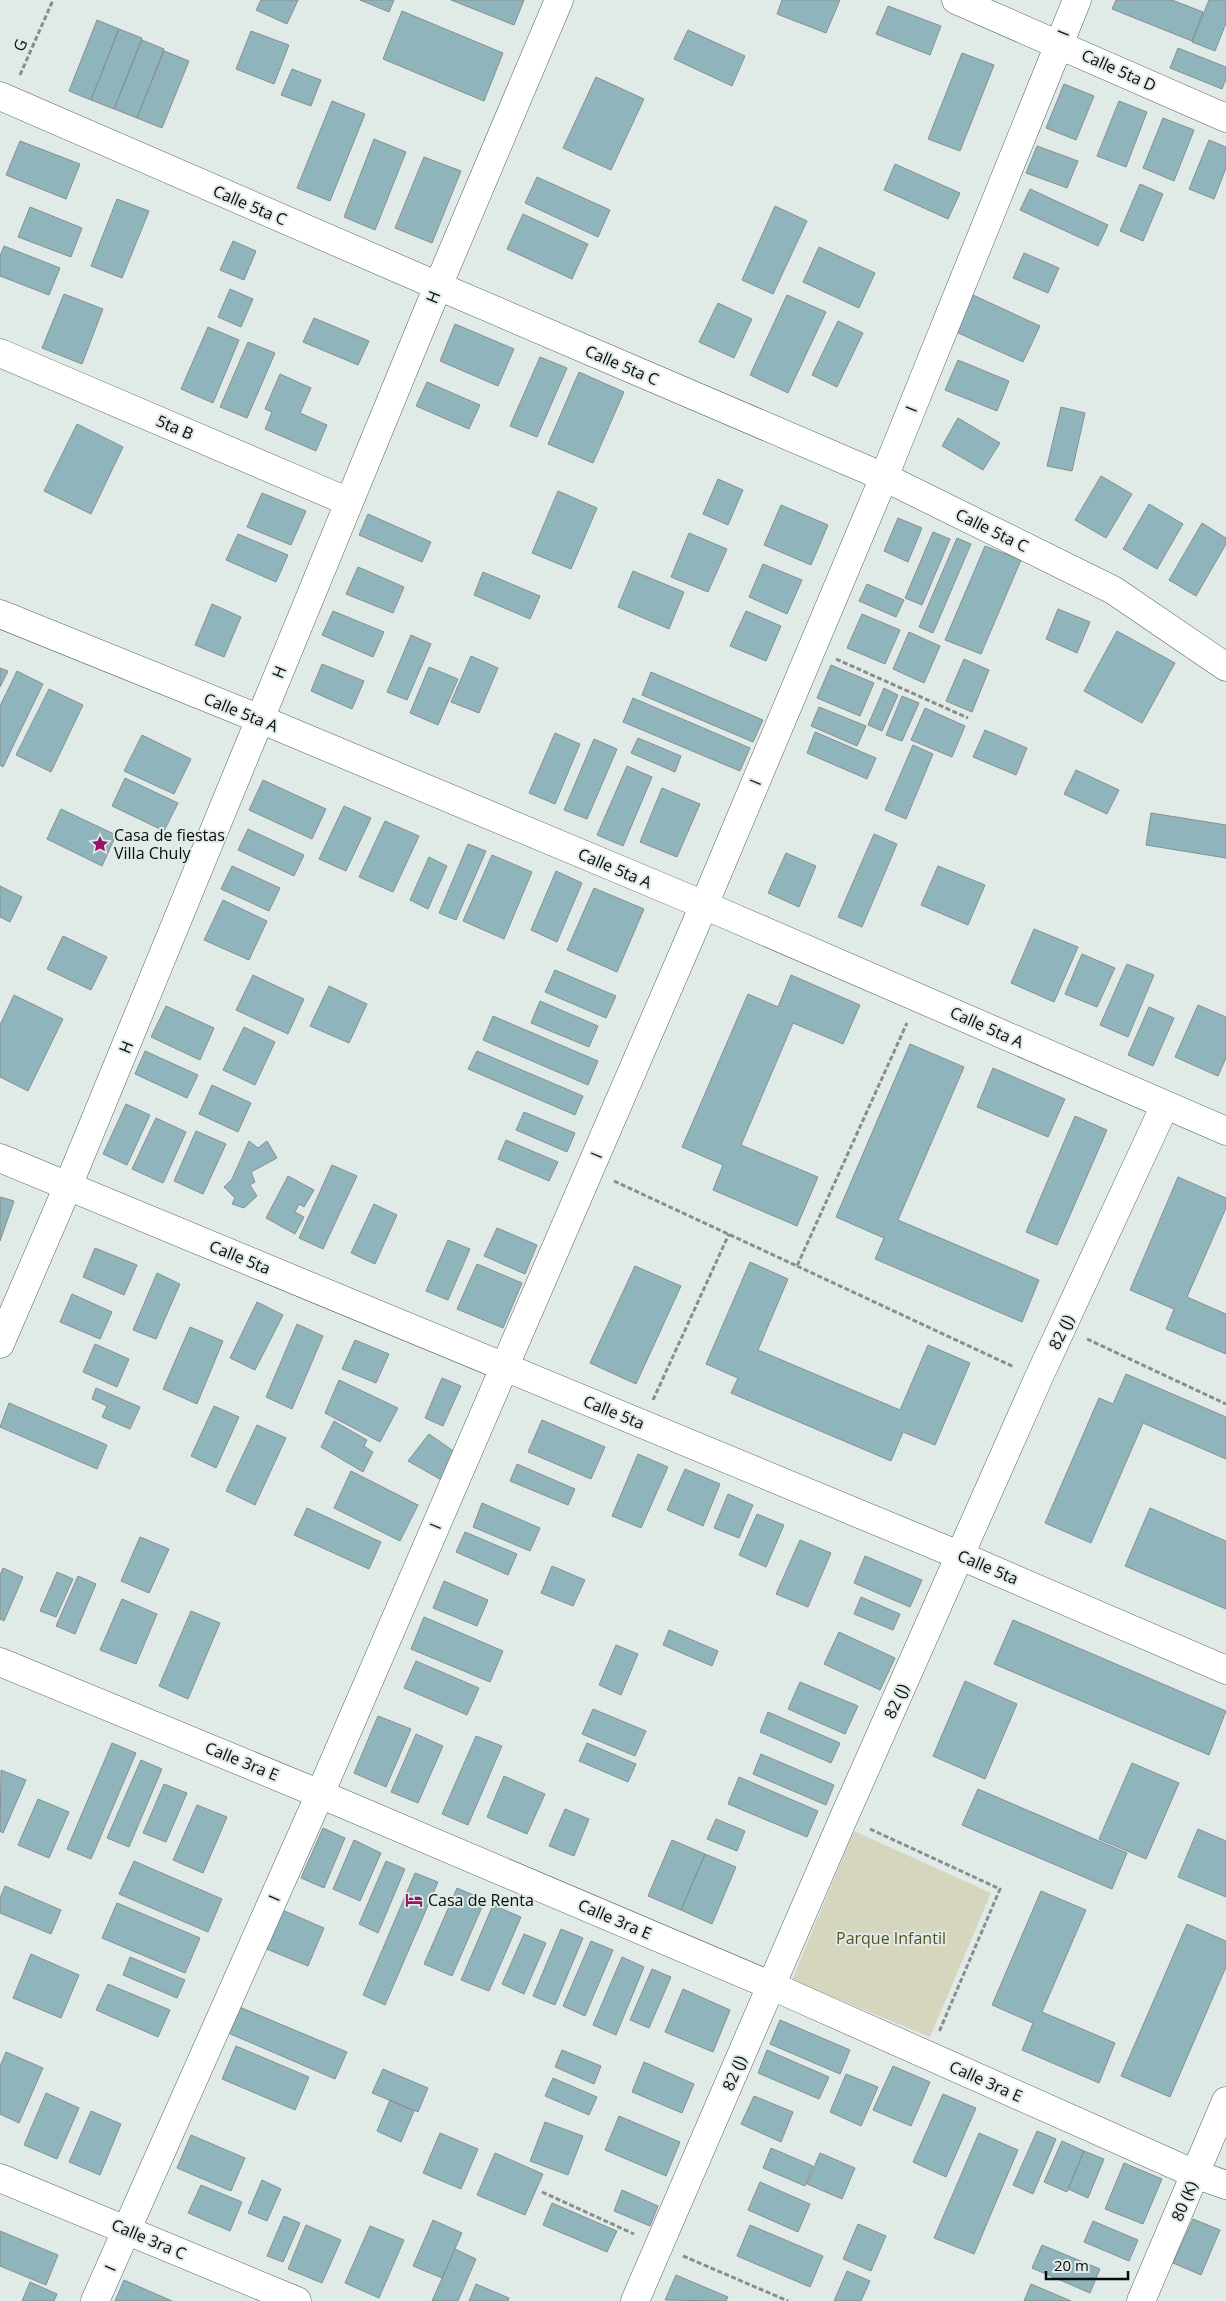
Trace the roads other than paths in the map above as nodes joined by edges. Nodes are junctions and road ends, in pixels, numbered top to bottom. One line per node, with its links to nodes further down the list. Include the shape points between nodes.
1 (559, 0): 7 (street, H)
2 (956, 0): 4 (street, Calle 5ta D)
3 (1077, 0): 4 (street, I)
4 (1059, 44): 6 (street, Calle 5ta D); 9 (street, I)
5 (5, 98): 7 (street, Calle 5ta C)
6 (1226, 118)
7 (438, 286): 9 (street, Calle 5ta C); 10 (street, H)
8 (0, 353): 10 (street, 5ta B)
9 (884, 477): 12 (street, Calle 5ta C, via 1113,590); 14 (street, I)
10 (349, 502): 13 (street, H)
11 (0, 614): 13 (street, Calle 5ta A)
12 (1226, 667)
13 (260, 719): 14 (street, Calle 5ta A); 18 (street, H)
14 (704, 905): 15 (street, Calle 5ta A); 20 (street, I)
15 (1165, 1105): 16 (street, Calle 5ta A); 21 (street, 82 (J), via 1038,1379)
16 (1226, 1131)
17 (0, 1158): 18 (street, Calle 5ta)
18 (68, 1186): 19 (street, H); 20 (street, Calle 5ta)
19 (0, 1344)
20 (504, 1366): 21 (street, Calle 5ta); 24 (street, I)
21 (961, 1556): 23 (street, Calle 5ta); 25 (street, 82 (J))
22 (0, 1662): 24 (street, Calle 3ra E)
23 (1226, 1670)
24 (320, 1794): 25 (street, Calle 3ra E); 30 (street, I)
25 (772, 1986): 27 (street, Calle 3ra E); 33 (street, 82 (J))
26 (1226, 2101): 27 (street, 80 (K))
27 (1195, 2174): 29 (street, Calle 3ra E); 34 (street, 80 (K))
28 (0, 2178): 30 (street, Calle 3ra C)
29 (1226, 2185)
30 (127, 2230): 31 (street, I); 32 (street, Calle 3ra C)
31 (95, 2301)
32 (297, 2301)
33 (635, 2301)
34 (1141, 2301)

